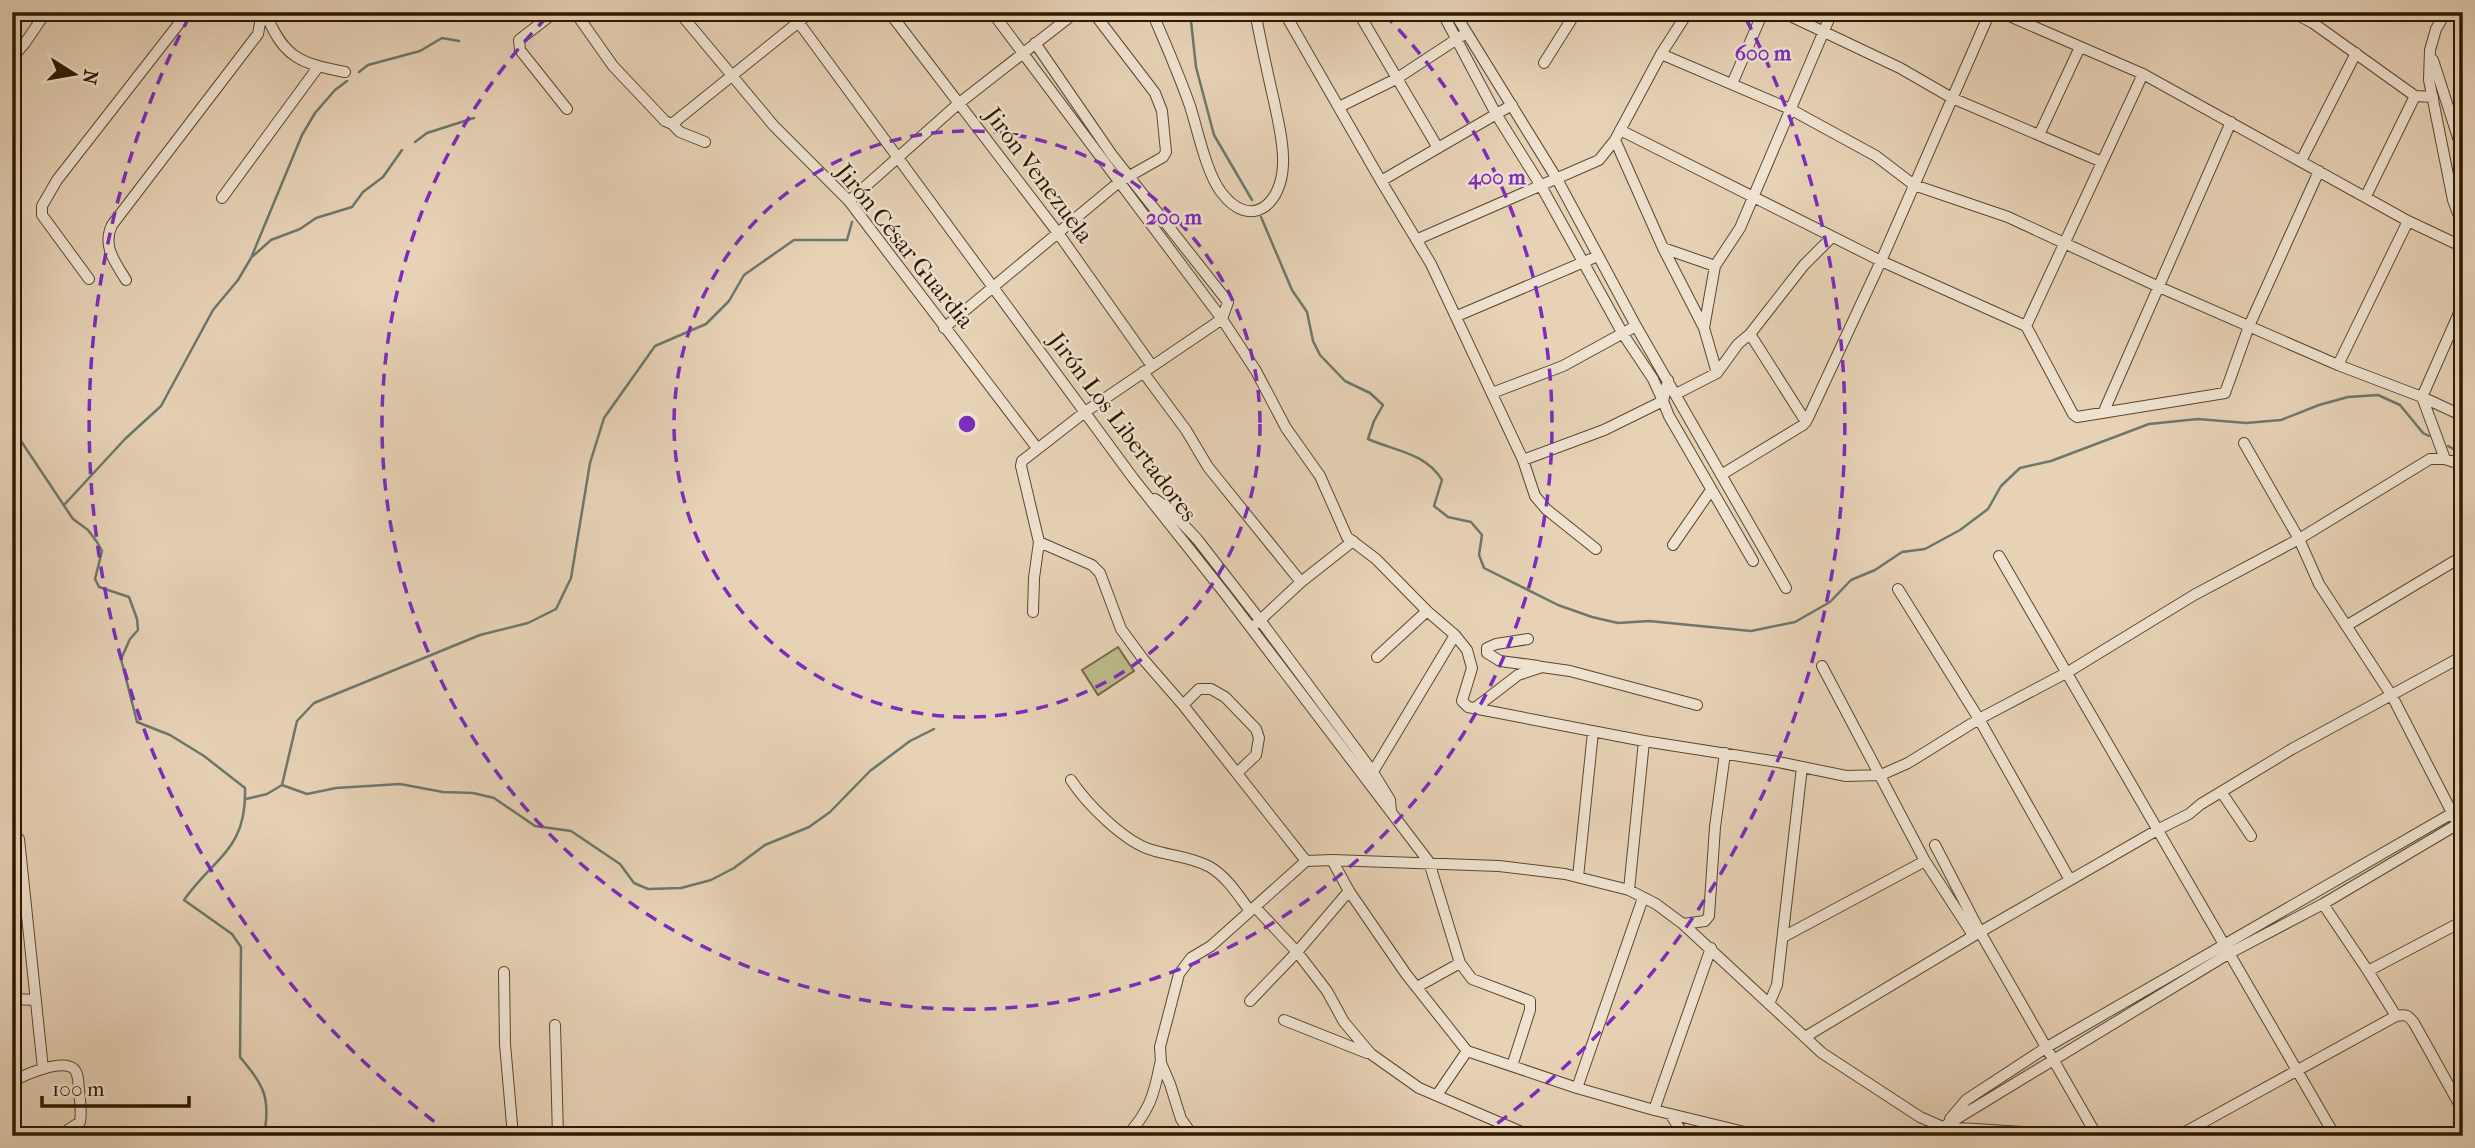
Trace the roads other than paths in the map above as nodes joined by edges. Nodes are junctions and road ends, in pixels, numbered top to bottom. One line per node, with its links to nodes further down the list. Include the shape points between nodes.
1 (46, 12): 37 (street)
2 (188, 12): 87 (street, via 57,180 42,206 42,215)
3 (263, 12): 39 (street, via 293,57); 88 (street, via 258,34 112,225 108,245)
4 (555, 12): 51 (street, via 519,40 520,50)
5 (575, 12): 55 (street, via 612,66)
6 (679, 12): 42 (street, Jirón César Guardia)
7 (791, 12): 28 (street, Jirón Los Libertadores)
8 (811, 12): 28 (street)
9 (890, 12): 48 (street, Jirón Venezuela)
10 (992, 12): 34 (street)
11 (1076, 12): 31 (street)
12 (1093, 12): 65 (street, via 1155,93 1162,111 1166,152)
13 (1152, 12): 14 (street, via 1220,190 1234,205 1253,212 1275,198 1284,162)
14 (1255, 12)
15 (1284, 12): 50 (street)
16 (1358, 12): 43 (street)
17 (1442, 12): 30 (street)
18 (1577, 12): 38 (street)
19 (1688, 12): 36 (street)
20 (1763, 12): 44 (street)
21 (1782, 12): 29 (street)
22 (1832, 12): 29 (street)
23 (1990, 12): 46 (street)
24 (2000, 12): 32 (street)
25 (2292, 12): 35 (street)
26 (2446, 12): 33 (street)
27 (1456, 13): 30 (street)
28 (799, 22): 42 (street); 61 (street, Jirón Los Libertadores)
29 (1823, 31): 46 (street); 52 (street)
30 (1462, 36): 43 (street); 49 (street); 53 (street)
31 (1035, 43): 34 (street); 65 (street)
32 (2080, 47): 41 (street); 57 (street)
33 (2430, 50): 47 (street); 60 (street)
34 (1022, 53): 48 (street); 68 (street)
35 (2356, 53): 45 (street); 62 (street)
36 (1661, 54): 44 (street); 56 (street)
37 (12, 58)
38 (1544, 62)
39 (318, 67): 40 (street); 73 (street)
40 (345, 72)
41 (2143, 74): 54 (street); 63 (street)
42 (732, 77): 55 (street); 74 (street, Jirón César Guardia)
43 (1396, 79): 50 (street); 59 (street)
44 (1732, 84): 52 (street)
45 (2415, 96): 47 (street); 71 (street)
46 (1952, 97): 57 (street); 69 (street)
47 (2433, 97): 76 (street, via 2453,200)
48 (958, 104): 61 (street); 77 (street, Jirón Venezuela)
49 (1512, 105): 53 (street); 66 (street)
50 (1339, 107): 67 (street)
51 (567, 109)
52 (1790, 109): 69 (street, via 1876,156); 72 (street)
53 (1496, 114): 59 (street); 70 (street)
54 (2231, 122): 62 (street); 90 (street)
55 (669, 123): 58 (street)
56 (1617, 135): 66 (street, via 1599,160); 72 (street); 82 (street)
57 (2039, 135): 63 (street)
58 (705, 142)
59 (1438, 148): 67 (street)
60 (2463, 153)
61 (898, 156): 74 (street); 89 (street, Jirón Los Libertadores)
62 (2301, 161): 64 (street)
63 (2102, 162): 80 (street)
64 (2319, 171): 71 (street); 96 (street)
65 (1130, 176): 68 (street); 93 (street, via 1227,300)
66 (1556, 179): 70 (street); 83 (street)
67 (1381, 181): 79 (street)
68 (1119, 182): 77 (street); 93 (street)
69 (1914, 185): 80 (street); 84 (street)
70 (1541, 187): 79 (street); 85 (street)
71 (2366, 196): 75 (street)
72 (1753, 197): 78 (street); 86 (street, via 1740,228)
73 (222, 198)
74 (849, 201): 97 (street, Jirón César Guardia)
75 (2408, 221): 81 (street); 101 (street)
76 (2463, 227)
77 (1058, 233): 89 (street); 102 (street, Jirón Venezuela)
78 (1832, 237): 84 (street); 100 (street, via 1804,265)
79 (1418, 239): 92 (street)
80 (2065, 242): 90 (street); 95 (street)
81 (2463, 247)
82 (1663, 248): 86 (street); 98 (street)
83 (1598, 256): 85 (street); 94 (street)
84 (1881, 261): 95 (street); 112 (street)
85 (1584, 262): 92 (street); 99 (street)
86 (1715, 266): 98 (street)
87 (89, 279)
88 (126, 280)
89 (992, 286): 97 (street); 110 (street, Jirón Los Libertadores)
90 (2159, 287): 96 (street); 109 (street)
91 (2463, 304): 107 (street)
92 (1457, 316): 105 (street)
93 (1222, 319): 102 (street); 122 (street, via 1286,428 1320,475 1347,537)
94 (1636, 326): 99 (street); 104 (street)
95 (2026, 326): 109 (street, via 2074,416)
96 (2249, 326): 101 (street); 109 (street, via 2225,393)
97 (944, 328): 114 (street, Jirón César Guardia)
98 (1704, 328): 103 (street)
99 (1623, 334): 105 (street, via 1563,366); 108 (street)
100 (1751, 334): 103 (street); 112 (street)
101 (2338, 365): 107 (street)
102 (1147, 369): 110 (street); 129 (street, Jirón Venezuela, via 1208,467)
103 (1717, 373): 106 (street)
104 (1668, 380): 106 (street); 108 (street)
105 (1492, 393): 116 (street)
106 (1676, 394): 118 (street)
107 (2422, 397): 111 (street); 115 (street)
108 (1663, 401): 116 (street, via 1604,430); 119 (street)
109 (2104, 411)
110 (1085, 412): 114 (street); 120 (street, Jirón Los Libertadores)
111 (2463, 416)
112 (1806, 422): 118 (street)
113 (2244, 443): 121 (street)
114 (1037, 448): 123 (street, via 1021,466)
115 (2445, 459): 117 (street); 121 (street, via 2430,459)
116 (1523, 460): 125 (street, via 1535,496)
117 (2463, 465)
118 (1721, 475): 130 (street)
119 (1711, 490): 124 (street); 128 (street)
120 (1143, 491): 134 (street, via 1197,540); 136 (street, Jirón Los Libertadores)
121 (2299, 539): 135 (street, via 2319,584); 143 (street, via 2194,595)
122 (1353, 541): 129 (street); 132 (street)
123 (1039, 542): 133 (street); 145 (street, via 1092,565 1100,573 1121,629)
124 (1673, 545)
125 (1596, 549)
126 (1999, 556): 143 (street)
127 (2463, 556): 135 (street)
128 (1753, 561)
129 (1301, 582): 134 (street)
130 (1786, 588)
131 (1898, 589): 148 (street)
132 (1427, 611): 137 (street); 140 (street)
133 (1034, 612)
134 (1260, 620): 136 (street); 155 (street)
135 (2346, 626): 144 (street)
136 (1251, 628): 155 (street, Jirón Los Libertadores)
137 (1455, 635): 147 (street, via 1467,650 1472,668 1462,701); 155 (street)
138 (1528, 639): 141 (street, via 1496,643 1487,653 1500,661)
139 (2463, 656): 144 (street)
140 (1377, 657)
141 (1542, 667): 146 (street); 147 (street, via 1518,675)
142 (1822, 667): 154 (street)
143 (2068, 672): 148 (street); 161 (street)
144 (2392, 696): 157 (street, via 2291,749); 159 (street)
145 (1183, 705): 153 (street); 153 (street, via 1199,689 1211,689 1231,702 1256,729 1256,755)
146 (1697, 705)
147 (1475, 708): 149 (street)
148 (1979, 719): 154 (street); 170 (street)
149 (1593, 732): 150 (street); 169 (street)
150 (1644, 741): 151 (street); 171 (street)
151 (1725, 753): 152 (street); 177 (street, via 1709,916 1705,921)
152 (1801, 766): 154 (street, via 1846,776); 179 (street)
153 (1237, 773): 166 (street)
154 (1881, 775): 167 (street)
155 (1370, 777): 168 (street, Jirón Los Libertadores)
156 (1071, 780): 175 (street, via 1083,799 1130,839 1150,850 1210,867)
157 (2222, 793): 161 (street); 162 (street)
158 (2463, 807): 159 (street)
159 (2452, 813): 160 (street); 181 (street)
160 (2461, 826): 174 (street)
161 (2159, 829): 170 (street); 181 (street)
162 (2251, 836)
163 (19, 839): 188 (street)
164 (1935, 845): 178 (street)
165 (1332, 860): 166 (street); 168 (street); 172 (street)
166 (1306, 861): 175 (street)
167 (1925, 861): 178 (street); 179 (street)
168 (1429, 862): 169 (street); 183 (street)
169 (1578, 877): 171 (street)
170 (2070, 880): 178 (street)
171 (1629, 890): 173 (street)
172 (1349, 891): 182 (street); 186 (street)
173 (1643, 898): 177 (street); 206 (street)
174 (2323, 904): 181 (street); 184 (street)
175 (1253, 909): 182 (street); 201 (street, via 1191,958 1179,974 1160,1047)
176 (2463, 922): 184 (street)
177 (1683, 924): 180 (street)
178 (1976, 934): 195 (street); 197 (street)
179 (1783, 937): 190 (street, via 1777,985)
180 (1711, 948): 190 (street); 209 (street)
181 (2225, 949): 194 (street); 196 (street); 204 (street)
182 (1297, 953): 189 (street); 199 (street)
183 (1460, 963): 186 (street); 202 (street, via 1472,979 1530,1001)
184 (2368, 971): 191 (street)
185 (504, 972): 214 (street)
186 (1417, 987): 198 (street)
187 (12, 999): 188 (street)
188 (36, 1000): 203 (street)
189 (1250, 1001)
190 (1769, 1004): 195 (street)
191 (2396, 1016): 204 (street); 208 (street, via 2410,1017)
192 (1284, 1020): 199 (street)
193 (555, 1025): 215 (street)
194 (2081, 1027): 196 (street); 197 (street)
195 (1805, 1037): 211 (street, via 1905,1109)
196 (2088, 1038): 200 (street)
197 (2047, 1047): 200 (street); 211 (street, via 1966,1100)
198 (1467, 1051): 202 (street); 207 (street)
199 (1371, 1054): 207 (street, via 1419,1088)
200 (2052, 1060): 211 (street); 223 (street)
201 (1161, 1063): 216 (street, via 1148,1110); 217 (street, via 1181,1119)
202 (1512, 1066): 206 (street)
203 (43, 1069): 205 (street); 213 (street, via 65,1064 77,1073 80,1122)
204 (2297, 1071): 224 (street); 225 (street)
205 (12, 1082)
206 (1577, 1088): 209 (street)
207 (1437, 1095): 218 (street)
208 (2462, 1108)
209 (1654, 1110): 210 (street)
210 (1671, 1114): 219 (street); 220 (street)
211 (1943, 1127): 212 (street); 221 (street)
212 (2024, 1134): 222 (street)
213 (59, 1136)
214 (513, 1136)
215 (558, 1136)
216 (1127, 1136)
217 (1193, 1136)
218 (1531, 1136)
219 (1684, 1136)
220 (1761, 1136)
221 (1911, 1136)
222 (2083, 1136)
223 (2097, 1136)
224 (2178, 1136)
225 (2335, 1136)

